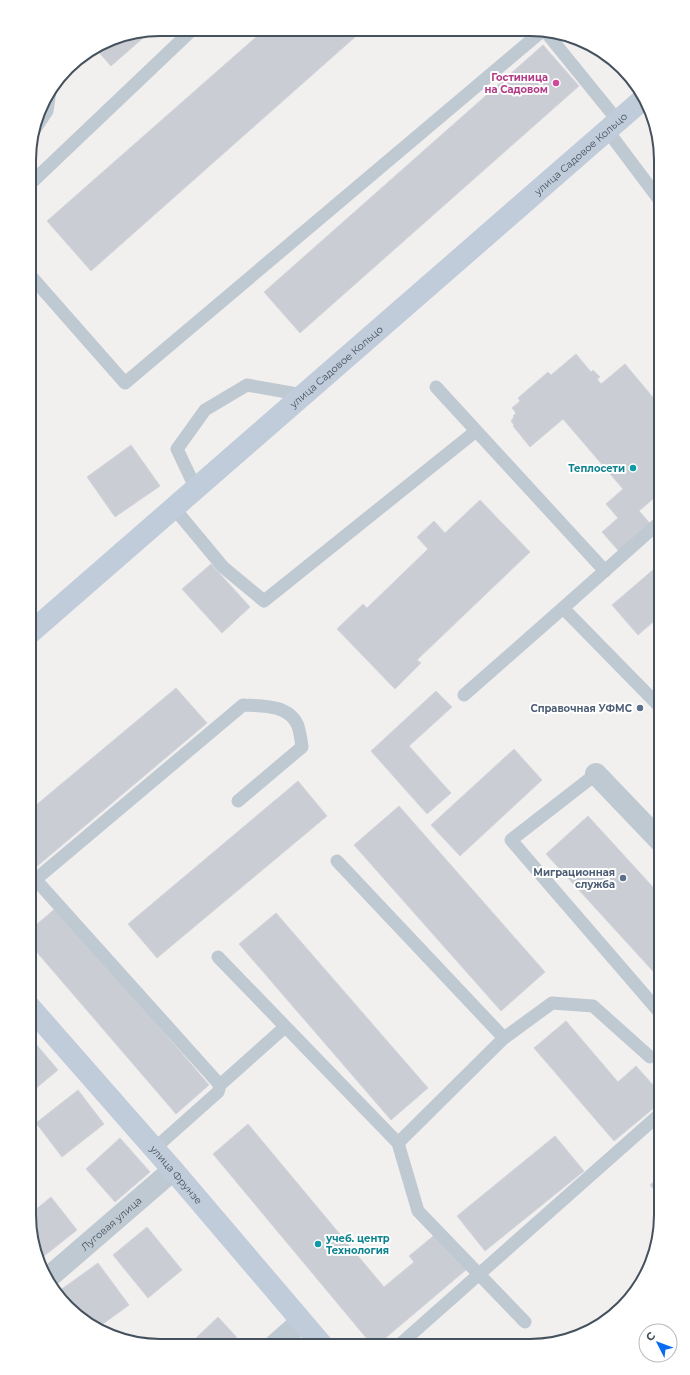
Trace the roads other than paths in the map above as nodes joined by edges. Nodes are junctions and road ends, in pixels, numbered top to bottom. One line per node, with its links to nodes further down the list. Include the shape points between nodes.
1 (186, 36): 6 (lane)
2 (538, 36): 8 (lane, via 125,384)
3 (548, 37): 5 (lane)
4 (639, 102): 5 (main road, улица Садовое Кольцо)
5 (612, 126): 7 (lane); 10 (main road, улица Садовое Кольцо)
6 (36, 178)
7 (654, 191)
8 (36, 282)
9 (436, 387): 11 (lane)
10 (303, 395): 12 (main road, улица Садовое Кольцо); 12 (lane, via 247,384 205,410 177,449)
11 (476, 431): 13 (lane, via 264,601 223,567); 15 (lane)
12 (196, 488): 13 (main road, улица Садовое Кольцо)
13 (174, 508): 17 (main road, улица Садовое Кольцо)
14 (654, 526): 15 (lane)
15 (605, 571): 16 (lane)
16 (563, 608): 18 (lane); 19 (lane)
17 (36, 628)
18 (464, 695)
19 (654, 701)
20 (596, 774): 22 (street); 27 (lane, via 511,840)
21 (238, 801): 24 (lane, via 302,747 297,725 291,716 276,707 243,705)
22 (654, 835)
23 (337, 861): 30 (lane)
24 (36, 879)
25 (36, 886): 32 (lane)
26 (218, 957): 29 (lane)
27 (654, 1006)
28 (36, 1014): 35 (main road, улица Фрунзе)
29 (285, 1027): 32 (lane); 34 (lane)
30 (504, 1038): 31 (lane, via 552,1003 593,1006); 34 (lane)
31 (650, 1057)
32 (220, 1085): 35 (lane, via 218,1092)
33 (654, 1119): 37 (lane)
34 (398, 1143): 37 (lane, via 418,1211)
35 (154, 1149): 36 (main road, улица Фрунзе)
36 (172, 1170): 38 (street, Луговая улица); 39 (main road, улица Фрунзе)
37 (479, 1274): 40 (lane); 43 (lane)
38 (52, 1275)
39 (301, 1322): 41 (street); 42 (main road, улица Фрунзе)
40 (525, 1322)
41 (282, 1339)
42 (317, 1339)
43 (406, 1339)

